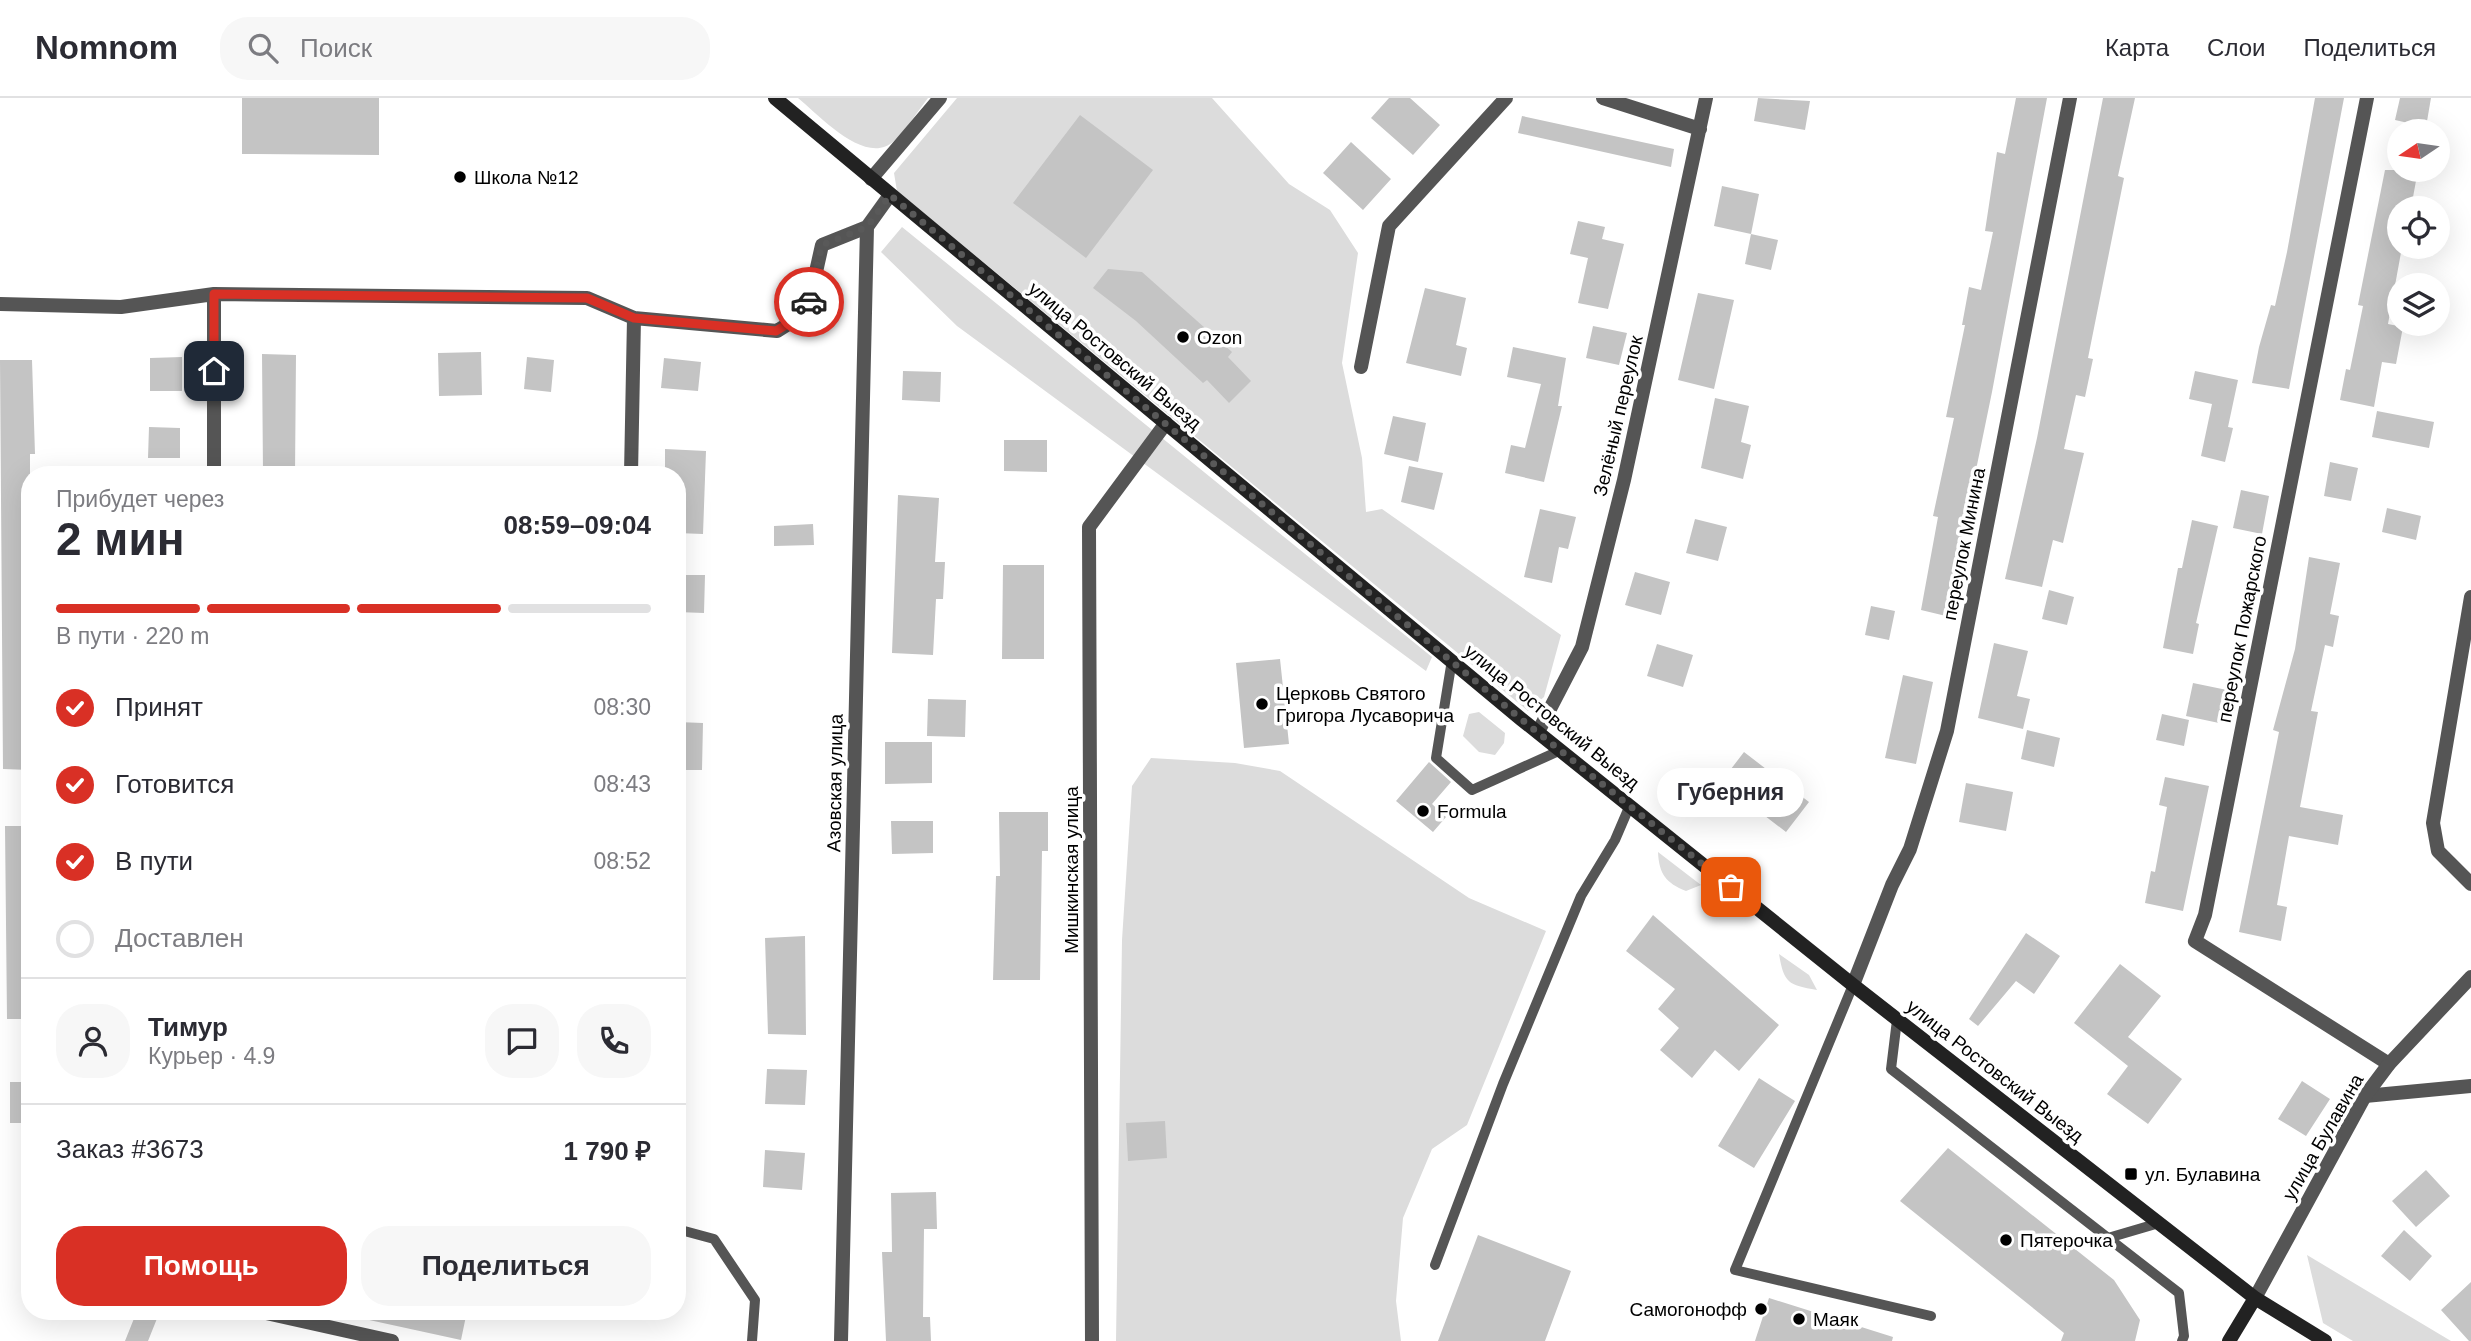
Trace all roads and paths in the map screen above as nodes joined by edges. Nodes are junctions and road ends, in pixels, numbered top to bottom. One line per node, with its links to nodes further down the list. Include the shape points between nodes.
1 (775, 98): 9 (main road, улица Ростовский Выезд)
2 (940, 98): 9 (street)
3 (1506, 98): 15 (street, via 1390,226)
4 (1603, 98): 8 (street)
5 (1706, 98): 8 (street, Зелёный переулок)
6 (2070, 98): 26 (street, переулок Минина, via 1947,731 1910,849)
7 (2367, 98): 28 (street, переулок Пожарского, via 2205,915 2195,941)
8 (1700, 129): 21 (street, Зелёный переулок, via 1624,480 1582,648)
9 (870, 179): 10 (main road, улица Ростовский Выезд)
10 (890, 195): 11 (street); 16 (main road, улица Ростовский Выезд)
11 (867, 227): 14 (street, via 822,245 807,312 776,331); 40 (street, Азовская улица)
12 (214, 294): 13 (street, via 121,307); 14 (street, via 587,298); 17 (street)
13 (0, 304)
14 (634, 318): 18 (street)
15 (1361, 367)
16 (1166, 423): 20 (main road, улица Ростовский Выезд); 41 (street, Мишкинская улица, via 1089,527)
17 (214, 466)
18 (631, 466)
19 (2471, 597): 24 (street, via 2433,823 2438,851)
20 (1452, 660): 21 (main road, улица Ростовский Выезд); 22 (lane, via 1436,758 1472,790)
21 (1538, 732): 22 (main road, улица Ростовский Выезд)
22 (1561, 750): 23 (main road, улица Ростовский Выезд)
23 (1630, 805): 26 (main road, улица Ростовский Выезд); 34 (lane, via 1581,896)
24 (2471, 884)
25 (2471, 977): 28 (street, улица Булавина)
26 (1853, 985): 27 (main road, улица Ростовский Выезд); 36 (lane, via 1735,1270)
27 (1897, 1020): 31 (main road, улица Ростовский Выезд); 33 (lane, via 1891,1069)
28 (2389, 1064): 30 (street, улица Булавина)
29 (2471, 1086): 30 (street)
30 (2365, 1096): 35 (street, улица Булавина)
31 (2159, 1223): 33 (lane); 35 (main road, улица Ростовский Выезд)
32 (686, 1231): 39 (lane, via 715,1238 755,1300)
33 (2108, 1238): 42 (lane, via 2179,1293)
34 (1435, 1265)
35 (2255, 1298): 43 (main road); 44 (main road, улица Ростовский Выезд)
36 (1931, 1316)
37 (298, 1320): 38 (street)
38 (393, 1341)
39 (752, 1341)
40 (841, 1341)
41 (1092, 1341)
42 (2182, 1341)
43 (2228, 1341)
44 (2325, 1341)

